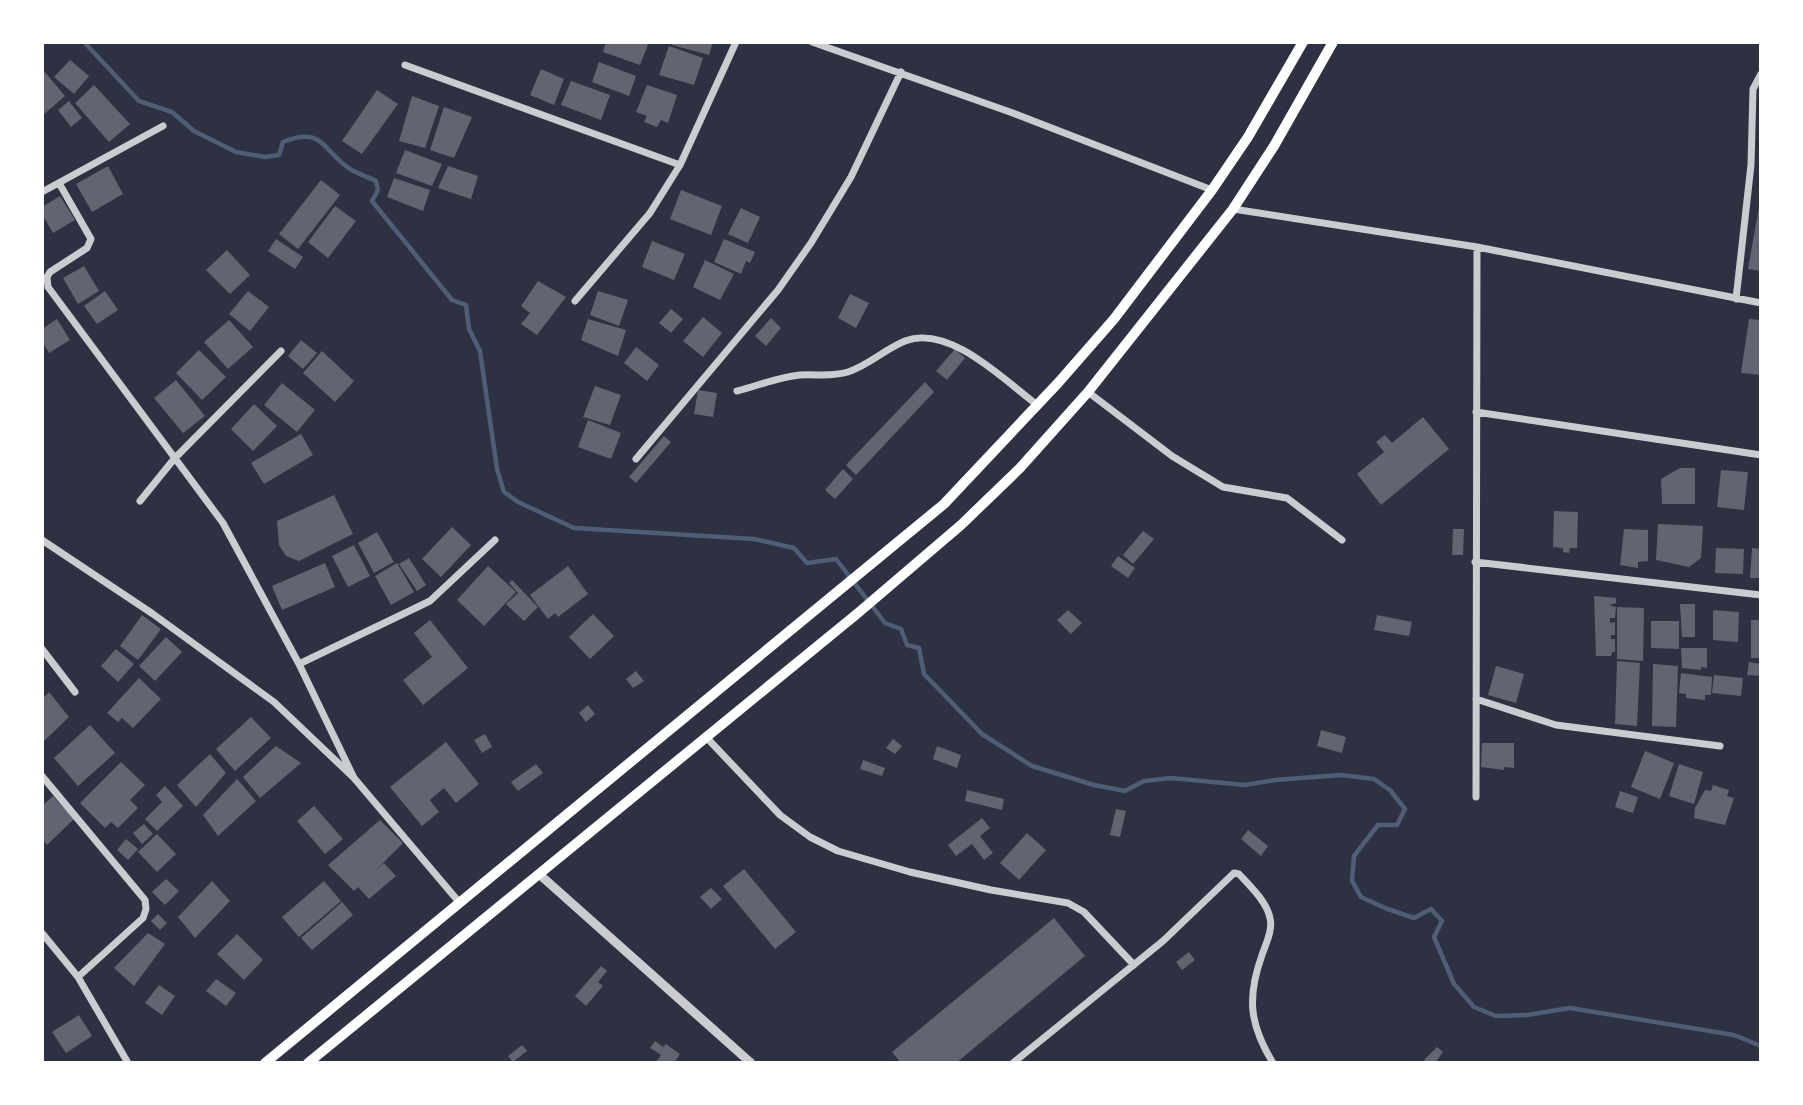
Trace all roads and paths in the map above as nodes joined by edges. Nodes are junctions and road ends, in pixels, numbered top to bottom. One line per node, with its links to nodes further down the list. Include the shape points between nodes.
1 (736, 42): 9 (street)
2 (812, 42): 6 (street)
3 (1303, 42): 11 (main road)
4 (1333, 42): 13 (main road)
5 (405, 65): 9 (street)
6 (901, 72): 11 (street); 25 (street, via 851,177 811,243 778,290)
7 (1761, 74): 15 (street, via 1753,89 1751,165)
8 (163, 126): 10 (street)
9 (680, 165): 16 (street, via 650,214)
10 (59, 183): 12 (street); 24 (street, via 91,239 87,248 50,272 48,287)
11 (1212, 190): 21 (main road, via 1114,319)
12 (42, 192)
13 (1233, 209): 14 (street); 20 (main road)
14 (1477, 247): 15 (street); 22 (street)
15 (1737, 299): 17 (street)
16 (575, 301)
17 (1761, 303)
18 (281, 351): 24 (street)
19 (737, 391): 21 (street, via 798,375 848,372 902,342 924,338 967,351)
20 (1088, 392): 29 (street, via 1172,456 1223,487 1287,498); 36 (main road, via 961,525)
21 (1036, 404): 42 (main road, via 944,504)
22 (1476, 412): 23 (street); 30 (street)
23 (1761, 454)
24 (174, 459): 26 (street); 33 (street, via 223,523)
25 (636, 459)
26 (140, 501)
27 (42, 540): 39 (street, via 274,702)
28 (495, 540): 33 (street, via 430,601)
29 (1342, 540)
30 (1475, 562): 31 (street); 35 (street)
31 (1761, 595)
32 (42, 649): 34 (street)
33 (299, 664): 39 (street)
34 (75, 692)
35 (1476, 699): 37 (street, via 1556,725); 40 (street)
36 (706, 737): 41 (main road); 44 (street, via 780,815 810,837 838,851 910,872 1068,902 1084,912)
37 (1720, 746)
38 (42, 776): 45 (street, via 145,900 142,918)
39 (355, 778): 42 (street)
40 (1476, 797)
41 (539, 874): 48 (main road); 49 (street)
42 (459, 902): 47 (main road)
43 (42, 933): 45 (street)
44 (1134, 965): 50 (street); 51 (street, via 1234,873 1240,874 1271,919 1253,980 1252,1008)
45 (78, 977): 46 (street)
46 (128, 1063)
47 (265, 1063)
48 (308, 1063)
49 (751, 1063)
50 (1013, 1063)
51 (1273, 1063)

